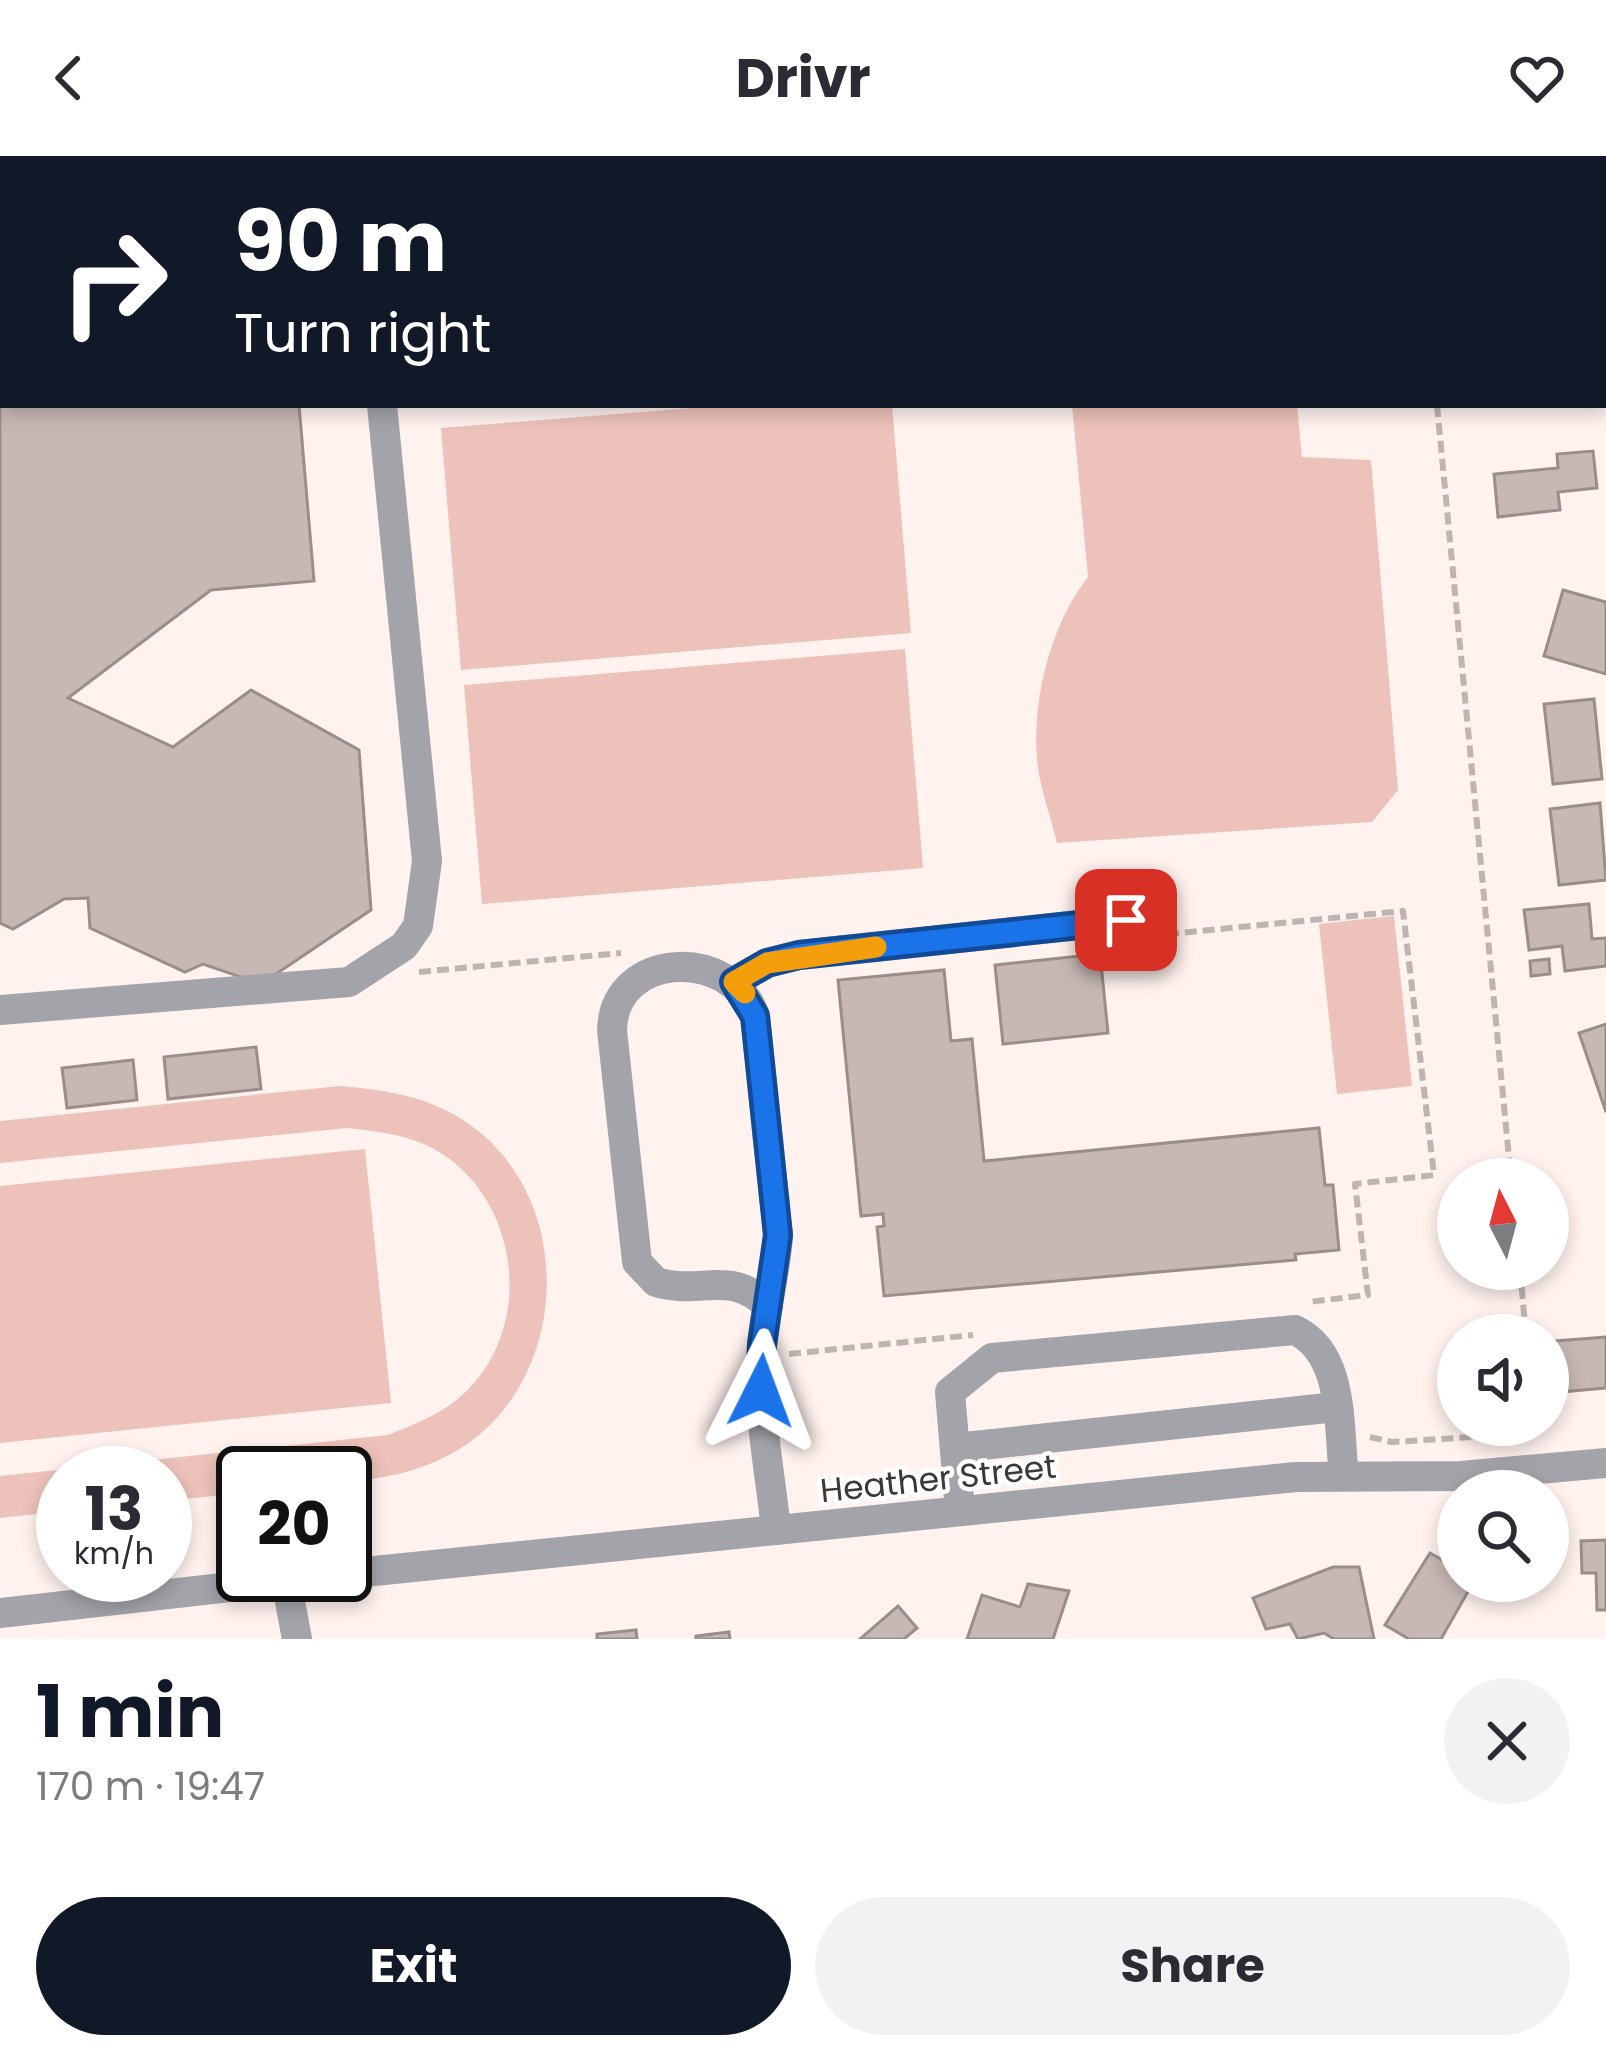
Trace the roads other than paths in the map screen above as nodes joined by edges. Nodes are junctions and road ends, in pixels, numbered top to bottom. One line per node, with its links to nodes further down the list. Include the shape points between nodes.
1 (382, 408): 4 (street, via 427,861 418,926 404,946 350,982)
2 (1126, 920): 3 (street, via 799,955)
3 (734, 982): 5 (street, via 755,1016 778,1235); 5 (street, via 711,970 656,972 617,998 612,1030 631,1226 637,1262 656,1282 732,1284)
4 (0, 1010)
5 (768, 1306): 11 (street, via 761,1391)
6 (1336, 1407): 7 (street); 7 (street, via 1318,1341 1295,1330 992,1358 950,1392); 9 (street)
7 (955, 1448): 10 (street)
8 (1606, 1463): 9 (street, Heather Street)
9 (1344, 1476): 10 (street, Heather Street)
10 (960, 1511): 11 (street, Heather Street)
11 (776, 1530): 12 (street, Heather Street)
12 (372, 1572)
13 (216, 1588): 15 (street, Heather Street)
14 (290, 1602): 16 (street)
15 (0, 1613)
16 (297, 1639)

